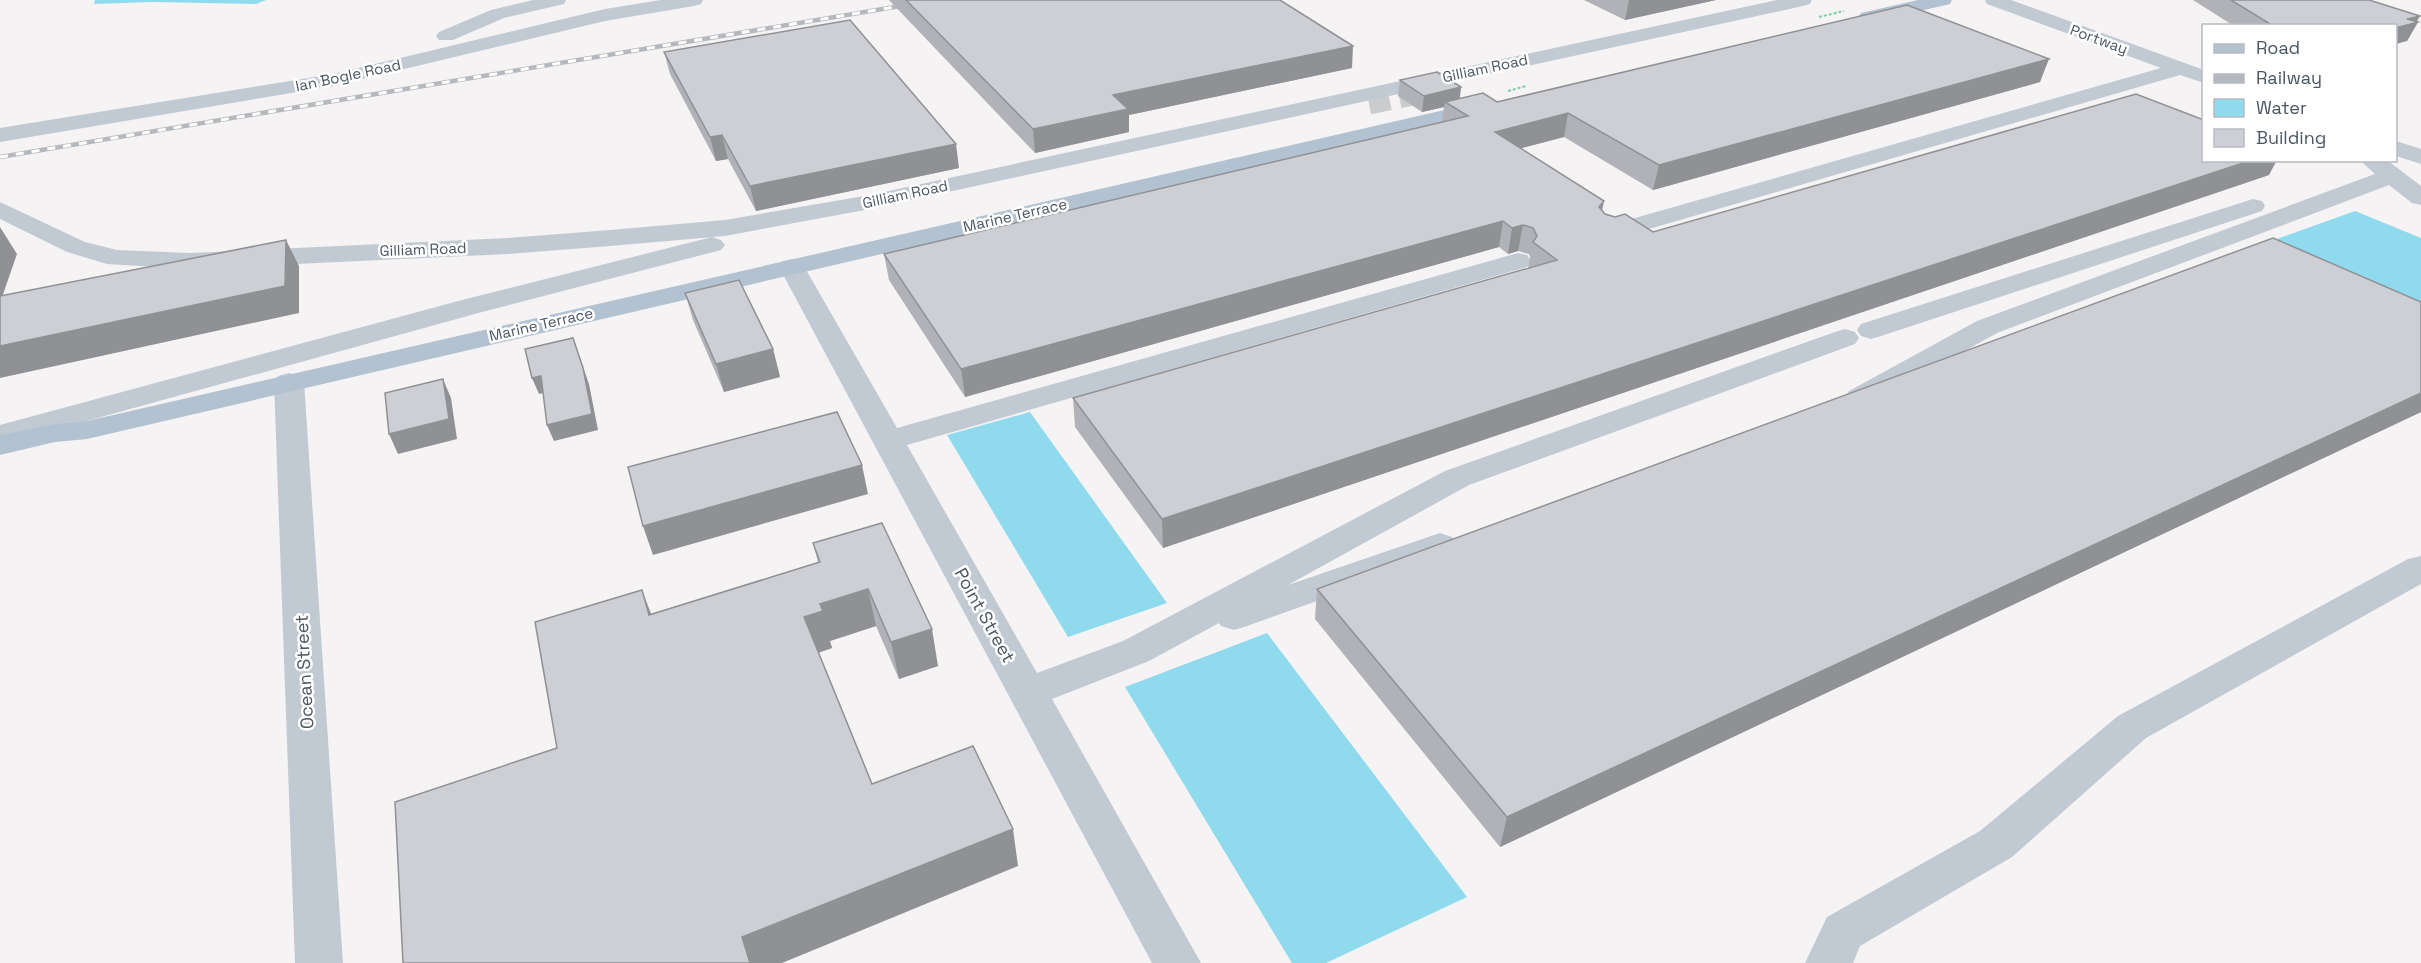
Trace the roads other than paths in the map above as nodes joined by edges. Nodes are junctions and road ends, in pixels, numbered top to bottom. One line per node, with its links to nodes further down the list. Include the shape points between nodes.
1 (694, 0): 7 (street, Ian Bogle Road)
2 (1803, 0): 8 (street, Gilliam Road)
3 (1942, 0): 6 (main road)
4 (1994, 0): 10 (street, Portway)
5 (566, 1): 7 (street, via 518,26); 9 (street, via 498,14)
6 (1850, 22)
7 (527, 33): 9 (street, Ian Bogle Road)
8 (1652, 33): 12 (street, via 1557,62); 21 (street, Gilliam Road)
9 (388, 66): 15 (street, Ian Bogle Road, via 278,89)
10 (2180, 69): 11 (street, Portway); 23 (street)
11 (2202, 76)
12 (1437, 90)
13 (1513, 100): 26 (main road, Marine Terrace)
14 (1369, 105): 24 (street)
15 (0, 135)
16 (2397, 148): 17 (street)
17 (2421, 157)
18 (2382, 168): 19 (street); 20 (street); 28 (street, via 1987,327); 36 (street, via 2339,178 1858,334 1457,478)
19 (2421, 180)
20 (2421, 198)
21 (870, 202): 22 (street, Gilliam Road, via 725,228 622,237 190,261 116,258 76,247); 24 (street)
22 (0, 209)
23 (1609, 233)
24 (700, 249): 30 (street, via 460,309)
25 (1518, 261): 31 (street)
26 (792, 267): 27 (main road, Marine Terrace); 31 (street, Point Street)
27 (289, 382): 29 (main road, Marine Terrace); 38 (street, Ocean Street)
28 (1857, 399)
29 (87, 430): 32 (main road, Marine Terrace); 33 (main road, Marine Terrace, via 66,440)
30 (0, 435)
31 (888, 440): 37 (street, Point Street)
32 (0, 446)
33 (0, 457)
34 (1473, 533): 36 (street)
35 (2421, 568): 40 (street, via 2132,727 1996,844 1843,932)
36 (1136, 651): 37 (street)
37 (1028, 693): 39 (street, Point Street)
38 (319, 963)
39 (1177, 963)
40 (1829, 963)

